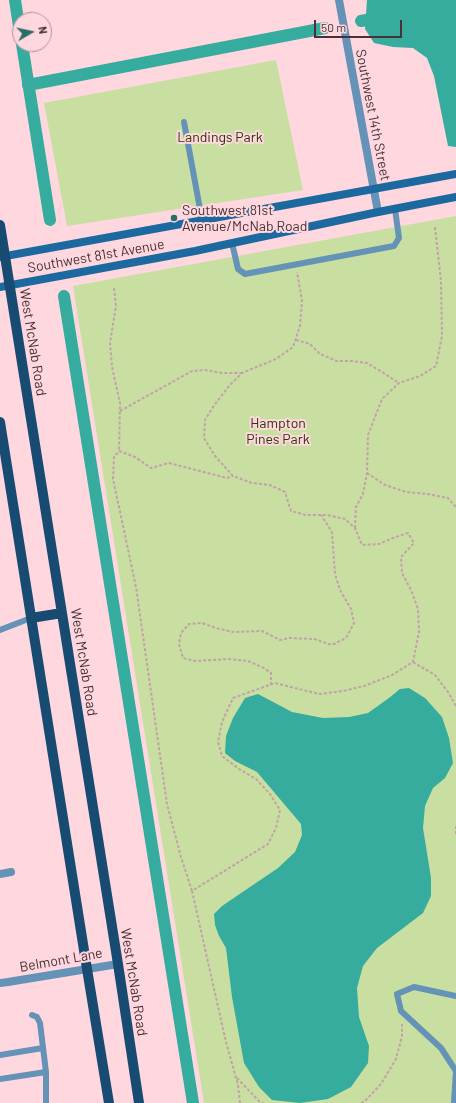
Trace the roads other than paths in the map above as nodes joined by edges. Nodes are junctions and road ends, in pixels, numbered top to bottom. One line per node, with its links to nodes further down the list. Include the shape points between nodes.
1 (339, 0): 4 (street, Southwest 14th Street)
2 (184, 122): 8 (lane)
3 (456, 174): 4 (street, Southwest 81st Avenue)
4 (374, 189): 7 (street, Southwest 14th Street); 8 (street, Southwest 81st Avenue)
5 (456, 197): 6 (street, Southwest 81st Avenue)
6 (395, 209): 7 (street, Southwest 81st Avenue); 10 (lane, via 400,238 394,246 245,274 238,269)
7 (378, 212): 10 (street, Southwest 81st Avenue)
8 (202, 220): 11 (street, Southwest 81st Avenue)
9 (0, 225): 11 (main road, West McNab Road)
10 (232, 243): 12 (street, Southwest 81st Avenue)
11 (2, 257): 12 (main road, West McNab Road)
12 (5, 286): 15 (main road, West McNab Road)
13 (0, 422): 14 (main road)
14 (4, 470): 16 (main road)
15 (62, 613): 16 (main road); 20 (main road, West McNab Road)
16 (31, 618): 17 (lane); 21 (main road)
17 (0, 630)
18 (11, 872): 19 (street)
19 (0, 874)
20 (118, 964): 21 (street, Belmont Lane); 31 (main road, West McNab Road)
21 (87, 969): 22 (street, Belmont Lane); 30 (main road)
22 (3, 982)
23 (456, 996): 32 (lane, via 414,987 397,994 401,1011 441,1048 456,1071)
24 (32, 1016): 25 (lane, via 37,1017 40,1024)
25 (43, 1048): 26 (lane); 27 (lane)
26 (0, 1055)
27 (46, 1072): 28 (lane); 29 (lane)
28 (0, 1079)
29 (46, 1103)
30 (109, 1103)
31 (139, 1103)
32 (454, 1103)

